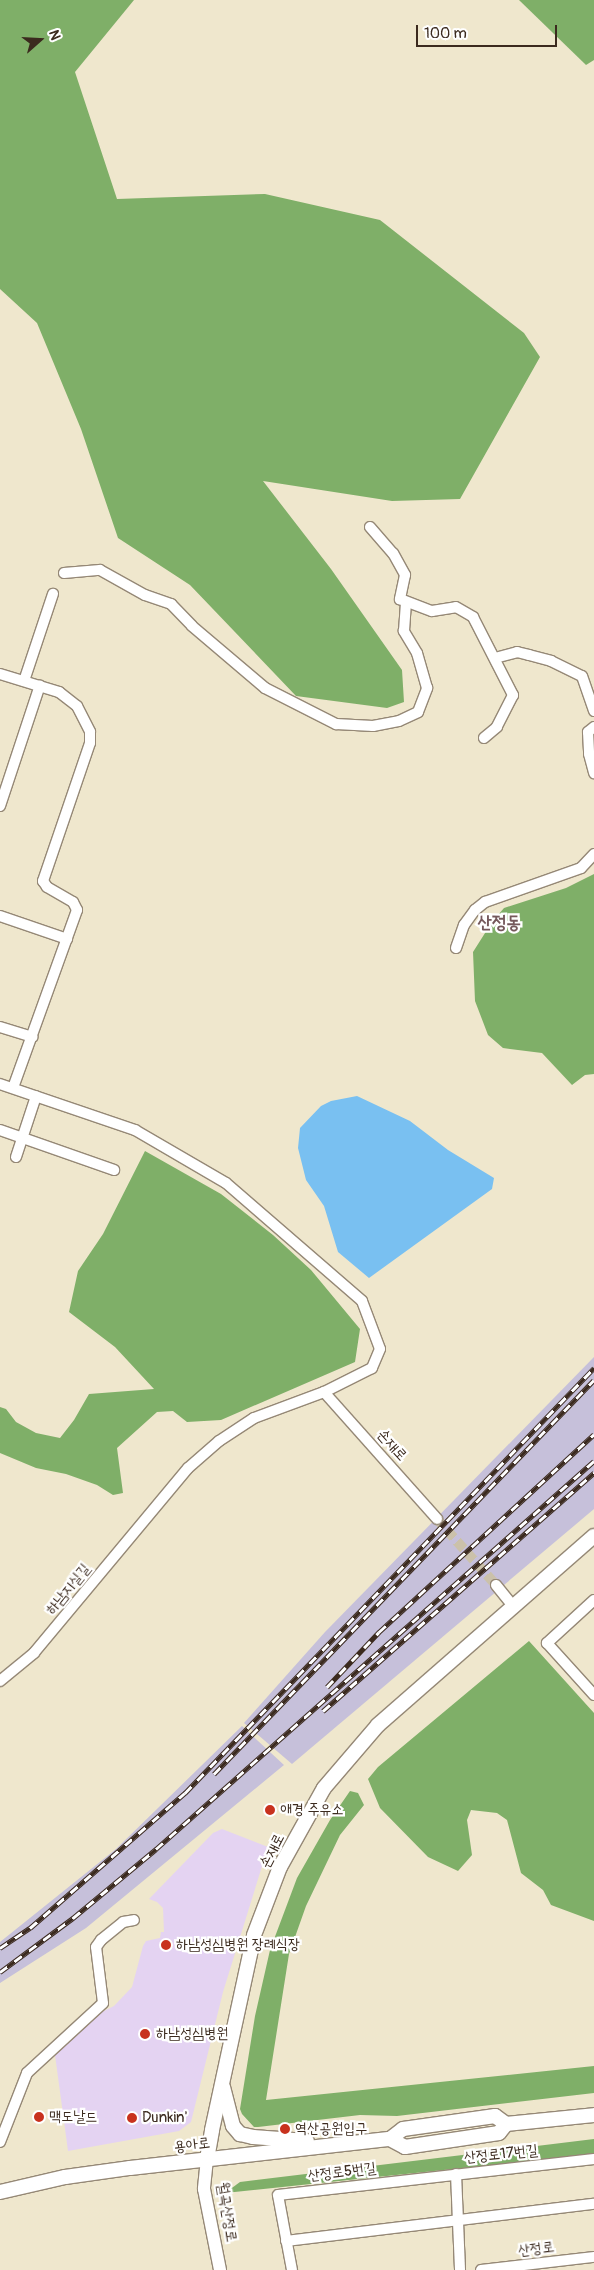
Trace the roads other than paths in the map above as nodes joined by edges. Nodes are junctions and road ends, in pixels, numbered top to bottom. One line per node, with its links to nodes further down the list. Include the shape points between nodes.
1 (370, 527): 4 (street, via 393,552 405,575 400,599)
2 (64, 573): 4 (street, via 100,570 145,595 171,604 265,688 336,724 373,726 399,721 418,712 427,688 417,653 404,632)
3 (53, 594): 7 (street)
4 (406, 602): 5 (street, via 432,611 456,607 473,617)
5 (495, 658): 9 (street, via 517,652 551,661 582,676); 11 (street, via 513,695 496,726)
6 (0, 674): 7 (street)
7 (24, 681): 8 (street)
8 (40, 685): 13 (street); 16 (street, via 58,692 77,706 90,732 90,743 43,881 47,887 73,902 77,910)
9 (594, 711)
10 (594, 727): 12 (street, via 588,732)
11 (484, 738)
12 (594, 772)
13 (0, 806)
14 (594, 854): 17 (street, via 581,868 485,902 464,925)
15 (0, 916): 16 (street)
16 (67, 939): 19 (street)
17 (456, 948)
18 (0, 1027): 19 (street)
19 (33, 1037): 21 (street, via 25,1049)
20 (0, 1084): 21 (street, 하남지실길)
21 (13, 1088): 22 (street, 하남지실길)
22 (36, 1096): 24 (street); 27 (street, 하남지실길, via 135,1130 226,1183 362,1302 380,1349 372,1368)
23 (0, 1130): 24 (street)
24 (22, 1138): 25 (street); 26 (street)
25 (16, 1157)
26 (114, 1170)
27 (324, 1392): 28 (street, 손재로); 33 (street, 하남지실길, via 254,1418 219,1441 188,1468 34,1653)
28 (437, 1519)
29 (594, 1536): 32 (main road, 손재로)
30 (496, 1585): 32 (street)
31 (594, 1602): 34 (street, via 547,1643)
32 (513, 1606): 36 (main road, 손재로, via 378,1725 324,1788 280,1867 254,1935)
33 (0, 1681)
34 (594, 1695)
35 (134, 1920): 38 (street, via 123,1922 100,1940 96,1947 103,2003 27,2073)
36 (222, 2083): 39 (main road, via 233,2126 240,2134); 40 (main road, 손재로)
37 (594, 2115): 39 (main road, 용아로, via 506,2124 495,2116 403,2129 390,2139)
38 (0, 2142)
39 (340, 2143): 40 (main road, 용아로)
40 (207, 2159): 43 (main road, 용아로, via 65,2177); 48 (street, 월곡산정로, via 204,2188)
41 (594, 2159): 42 (street, 산정로17번길)
42 (456, 2174): 45 (street, 산정로17번길); 46 (street, 산정로5번길, via 278,2195)
43 (0, 2192)
44 (594, 2204): 45 (street)
45 (458, 2220): 46 (street); 50 (street, 산정로17번길)
46 (286, 2241): 49 (street, 산정로5번길)
47 (594, 2257): 51 (street, 산정로)
48 (220, 2270)
49 (292, 2270)
50 (460, 2270)
51 (481, 2270)

